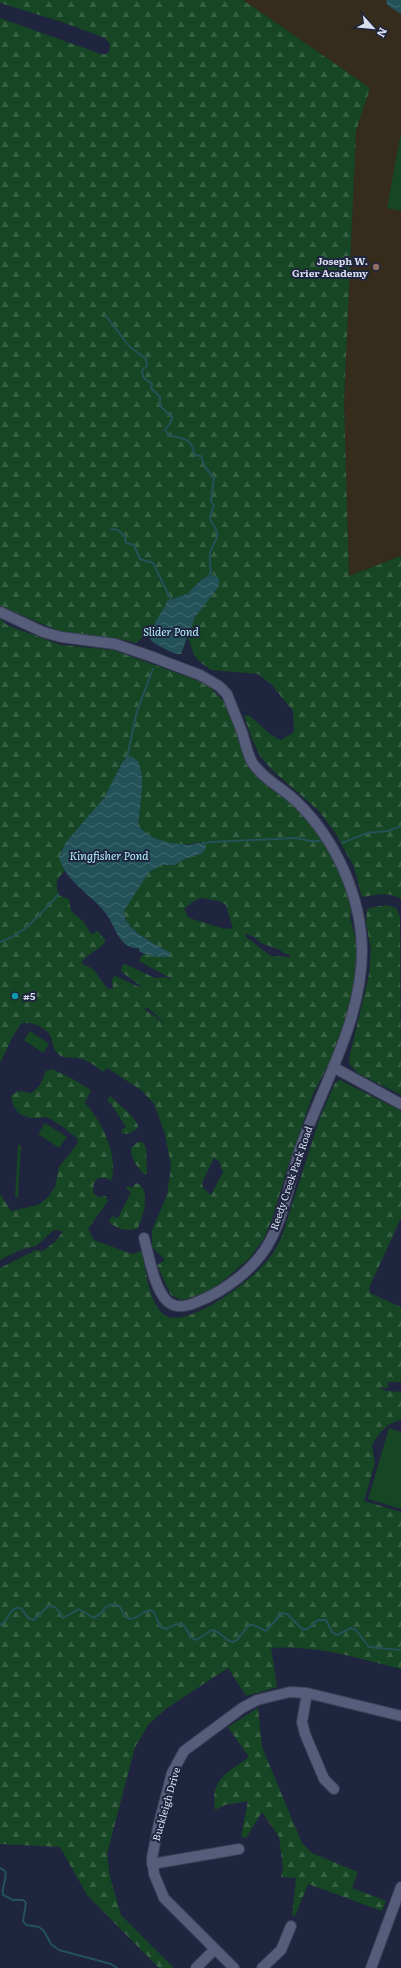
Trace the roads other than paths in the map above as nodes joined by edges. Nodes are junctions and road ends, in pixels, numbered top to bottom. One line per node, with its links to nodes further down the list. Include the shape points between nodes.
1 (0, 612): 2 (street, Reedy Creek Park Road, via 43,632 115,644 150,656 200,675 219,686 226,694 252,762 297,802 323,832 346,874 356,903 362,950 358,992 346,1036)
2 (333, 1067): 3 (street); 4 (street, Reedy Creek Park Road, via 300,1151 270,1241 255,1262 212,1296 177,1307 168,1302 159,1288)
3 (399, 1102)
4 (144, 1238)
5 (307, 1693): 6 (street, Buckleigh Drive); 7 (street, via 302,1722 305,1734 324,1779); 9 (street, Buckleigh Drive, via 290,1692 257,1700 229,1717 184,1751 172,1773)
6 (401, 1716)
7 (334, 1788)
8 (239, 1849): 9 (street)
9 (152, 1864): 12 (street, Buckleigh Drive, via 164,1898)
10 (400, 1892): 16 (street)
11 (291, 1926): 15 (street, via 281,1950)
12 (215, 1949): 13 (street); 14 (street, Buckleigh Drive)
13 (196, 1968)
14 (234, 1968)
15 (262, 1968)
16 (371, 1968)

